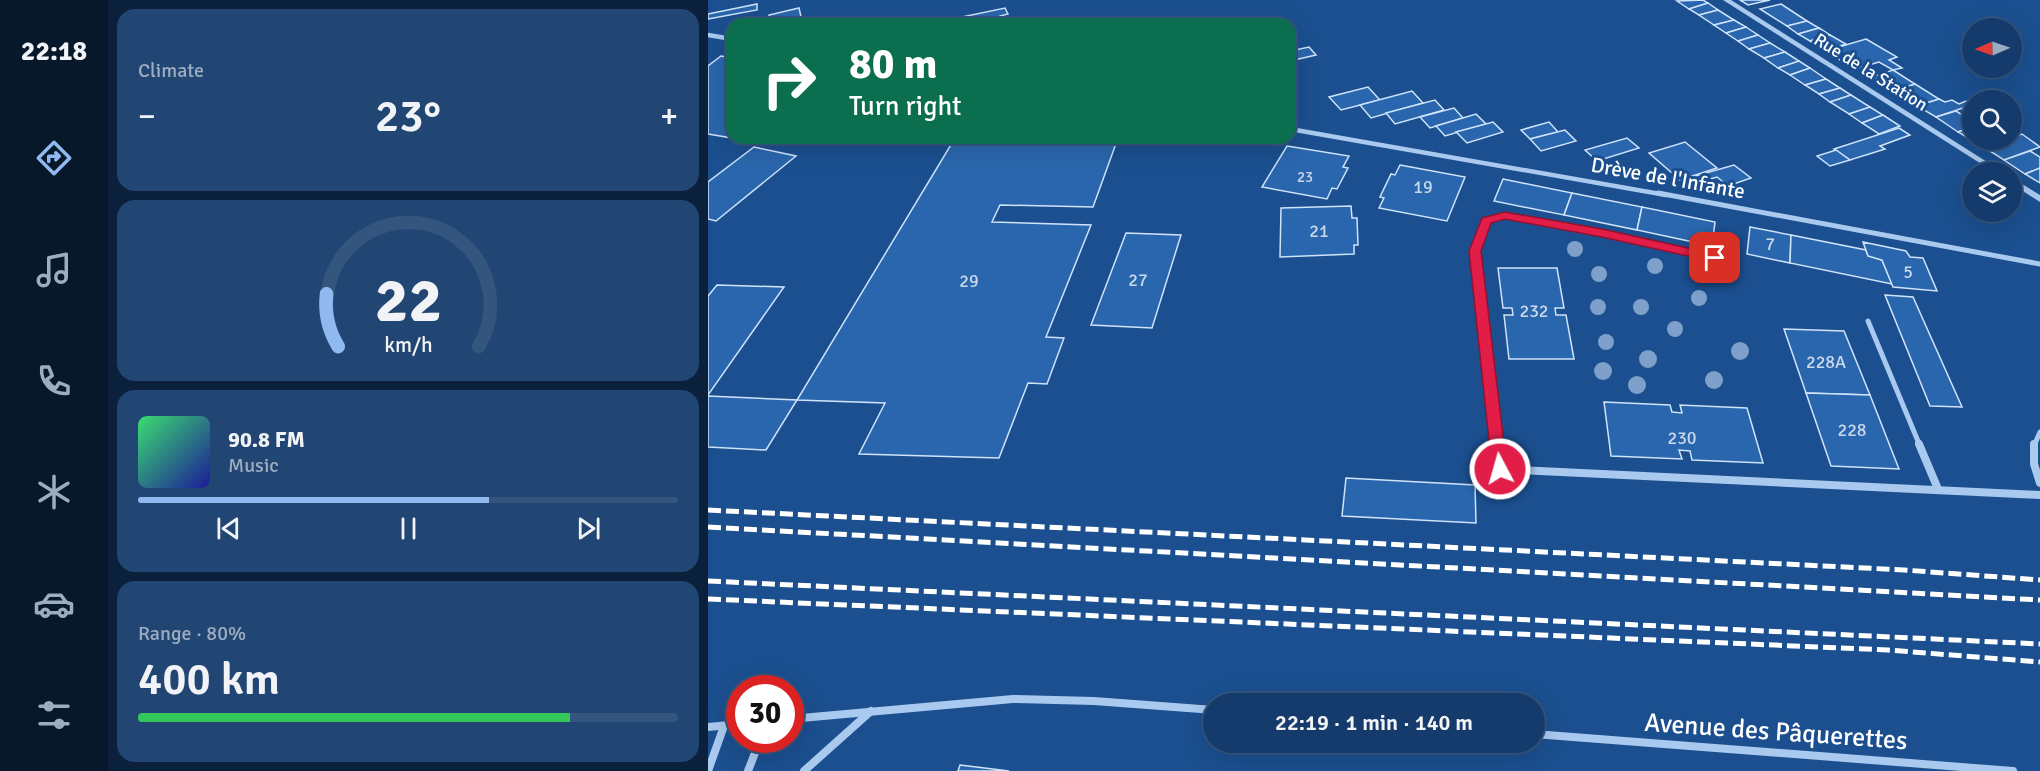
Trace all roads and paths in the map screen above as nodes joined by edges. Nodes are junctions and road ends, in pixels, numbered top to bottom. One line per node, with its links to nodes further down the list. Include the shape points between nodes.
1 (1726, 0): 5 (street, Rue de la Station)
2 (708, 35): 3 (street)
3 (726, 38)
4 (1296, 130): 9 (street, Drève de l'Infante)
5 (1983, 162)
6 (2022, 187): 7 (street)
7 (2040, 199)
8 (1737, 263): 13 (street, via 1505,215 1486,221 1475,251 1500,469)
9 (2040, 264)
10 (1868, 321): 13 (street)
11 (2040, 432): 12 (street, via 2034,439 2034,466)
12 (2040, 483)
13 (1938, 489): 14 (street)
14 (2040, 495)
15 (1203, 709): 16 (street, via 1012,699)
16 (871, 711): 17 (street); 24 (street)
17 (804, 718)
18 (724, 726): 19 (street); 22 (street)
19 (708, 727)
20 (1545, 735): 25 (street, Avenue des Pâquerettes)
21 (755, 753): 23 (street)
22 (708, 771)
23 (748, 771)
24 (804, 771)
25 (2013, 771)

